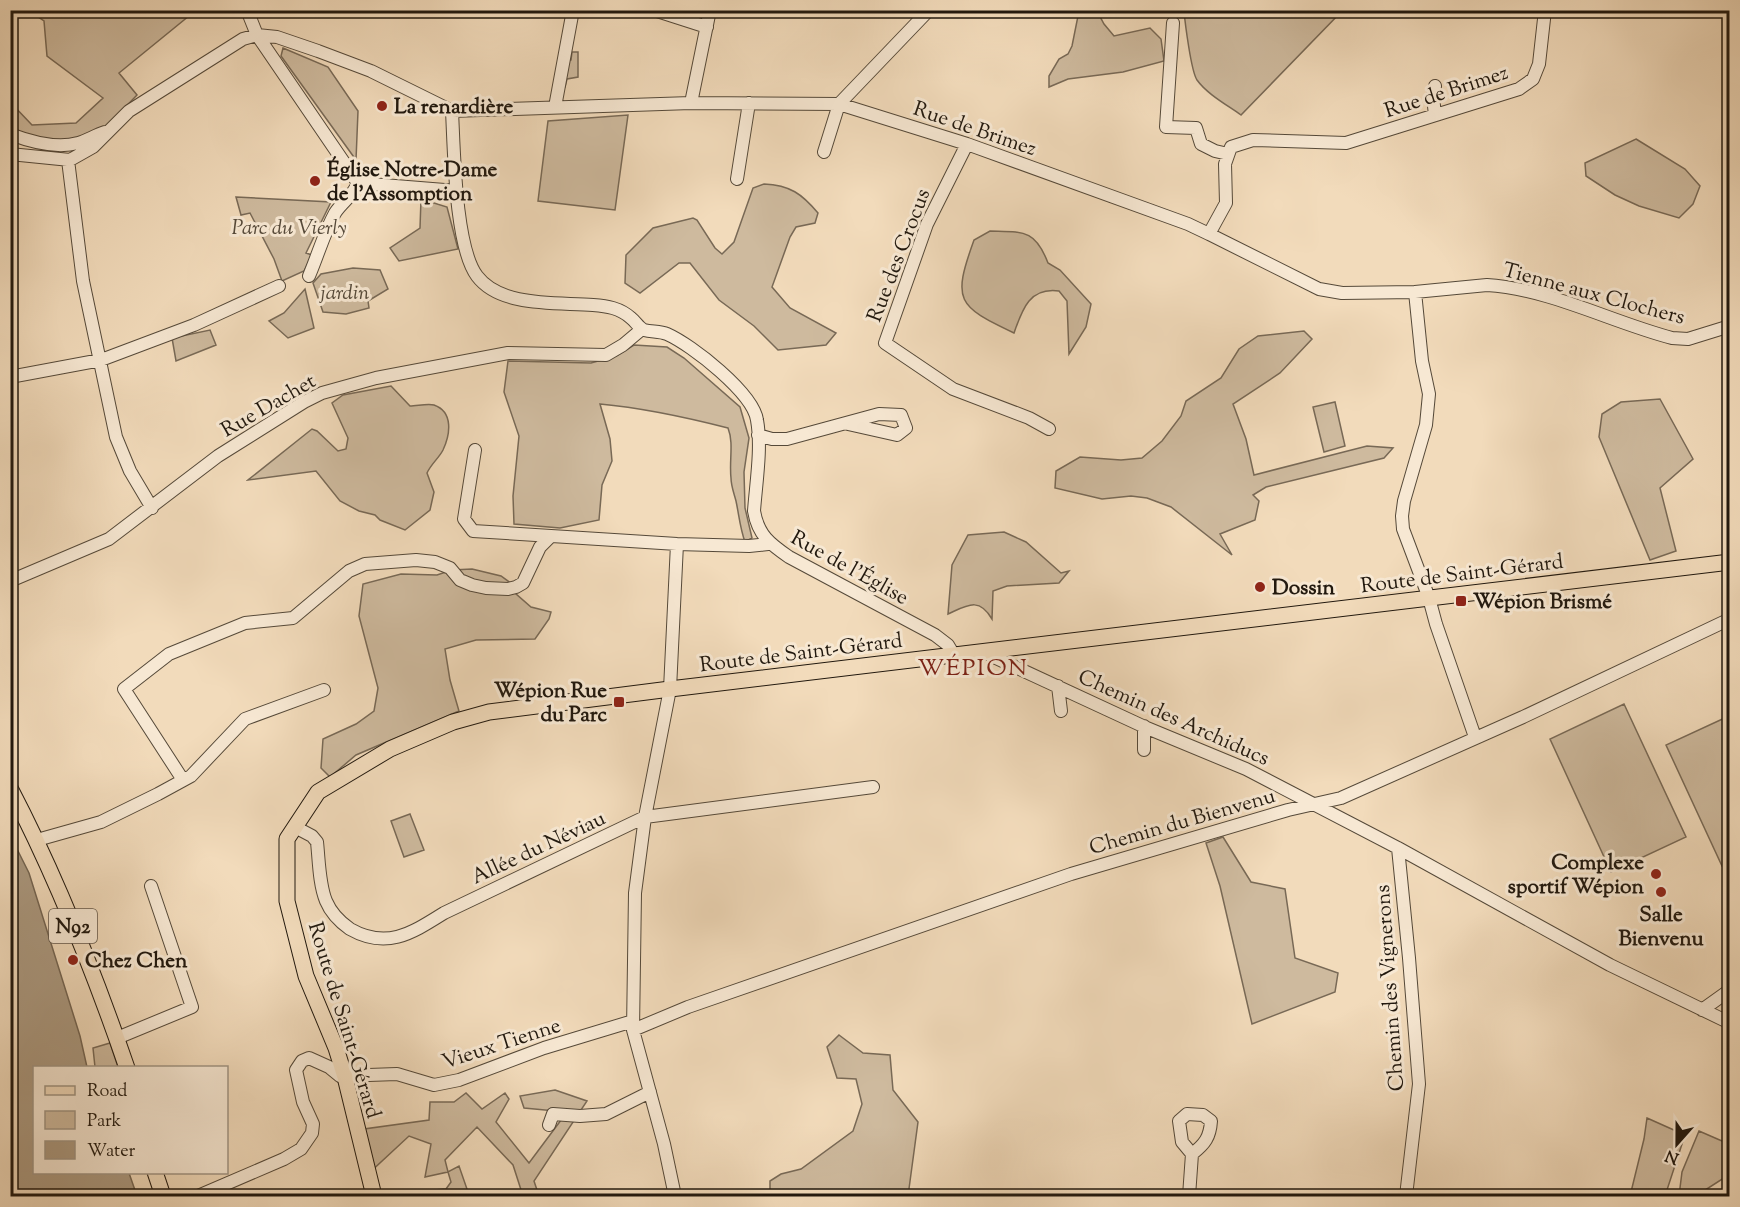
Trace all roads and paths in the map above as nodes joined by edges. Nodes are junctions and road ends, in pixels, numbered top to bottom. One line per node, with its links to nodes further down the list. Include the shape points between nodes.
1 (247, 10): 9 (street)
2 (573, 10): 14 (street)
3 (654, 10): 8 (street)
4 (710, 10): 8 (street)
5 (929, 10): 13 (street)
6 (1545, 10): 16 (street, Rue de Brimez, via 1539,64 1533,79 1519,89)
7 (1173, 23): 22 (street, via 1166,127 1196,128 1201,144)
8 (707, 27): 11 (street)
9 (257, 35): 15 (street, Rue de Brimez, via 277,37 363,67); 17 (street, via 243,39 129,111); 25 (street)
10 (1435, 86): 16 (street)
11 (691, 103): 12 (street, Rue de Brimez); 14 (street, Rue de Brimez)
12 (749, 103): 13 (street, Rue de Brimez); 24 (street)
13 (839, 104): 19 (street, Rue de Brimez); 20 (street)
14 (555, 107): 15 (street, Rue de Brimez)
15 (452, 111): 26 (street, Rue de l'Église)
16 (1435, 115): 22 (street, Rue de Brimez, via 1346,143 1253,140 1231,147)
17 (109, 131): 18 (street, via 64,146); 23 (street, via 93,147)
18 (10, 134)
19 (967, 144): 27 (street, Rue de Brimez); 36 (street, Rue des Crocus, via 927,224 885,343 953,389)
20 (824, 152)
21 (10, 154): 23 (street)
22 (1228, 154): 27 (street, via 1226,203)
23 (69, 160): 33 (street, via 83,281)
24 (737, 179)
25 (358, 183): 26 (street); 28 (street, via 334,214)
26 (457, 191): 32 (street, Rue de l'Église, via 465,251 478,278 494,290 529,301 614,307)
27 (1209, 234): 30 (street, Tienne aux Clochers, via 1319,289 1369,294)
28 (309, 276)
29 (279, 286): 33 (street, via 194,325)
30 (1415, 292): 31 (street, Tienne aux Clochers, via 1504,286 1672,338 1688,339); 45 (street, via 1422,361 1430,394 1426,425 1402,516 1406,540)
31 (1730, 326)
32 (642, 329): 37 (street, Rue de l'Église, via 666,334 732,382 753,408); 39 (street, Rue Dachet, via 606,355 508,354 376,378 322,393 218,456)
33 (101, 360): 34 (street); 39 (street, via 116,437)
34 (10, 377)
35 (848, 424): 37 (street, via 787,439)
36 (1050, 429)
37 (758, 435): 42 (street, Rue de l'Église, via 754,511)
38 (475, 450): 40 (street, via 464,519 473,531)
39 (152, 508): 44 (street, Rue Dachet, via 109,539)
40 (551, 536): 41 (street); 56 (street, via 540,547 523,583 516,587 472,585 435,562 365,564 349,571 293,618 245,622 169,654 124,689)
41 (677, 544): 42 (street); 50 (street)
42 (768, 544): 48 (street, Rue de l'Église, via 935,635)
43 (1730, 562): 45 (main road, Route de Saint-Gérard)
44 (10, 581)
45 (1429, 598): 47 (main road, Route de Saint-Gérard); 54 (street)
46 (1730, 619): 54 (street, Chemin du Bienvenu)
47 (983, 652): 48 (main road, Route de Saint-Gérard); 49 (street, Chemin des Archiducs)
48 (954, 655): 50 (main road, Route de Saint-Gérard)
49 (1058, 686): 52 (street); 53 (street, Chemin des Archiducs)
50 (670, 688): 60 (street); 61 (main road, Route de Saint-Gérard, via 489,712 453,722 390,749 318,792)
51 (324, 690): 56 (street, via 245,719)
52 (1061, 711)
53 (1144, 726): 55 (street); 59 (street, Chemin des Archiducs, via 1246,769)
54 (1475, 737): 59 (street, Chemin du Bienvenu, via 1341,798)
55 (1144, 750)
56 (183, 780): 62 (street, via 101,822)
57 (873, 787): 60 (street, Allée du Néviau)
58 (10, 788): 62 (main road, N92)
59 (1312, 804): 63 (street, Chemin des Archiducs); 68 (street, Chemin du Bienvenu, via 1071,874)
60 (645, 817): 61 (street, Allée du Néviau, via 413,931 385,940 355,931 332,912 324,892 317,842); 68 (street, via 635,893)
61 (295, 827): 71 (main road, Route de Saint-Gérard, via 287,839 287,901 306,976)
62 (37, 840): 69 (main road, N92)
63 (1398, 848): 66 (street, Chemin des Archiducs, via 1603,961); 81 (street, Chemin des Vignerons, via 1419,1084)
64 (151, 886): 69 (street, via 192,1007)
65 (1730, 990): 66 (street)
66 (1702, 1010): 67 (street, Chemin des Archiducs)
67 (1730, 1023)
68 (633, 1026): 71 (street, Vieux Tienne, via 544,1048 459,1080 434,1085 397,1074); 72 (street)
69 (117, 1038): 70 (main road, N92)
70 (126, 1066)
71 (345, 1077): 78 (street, via 309,1058 302,1061 296,1070 297,1079 314,1124 308,1140 284,1159); 79 (main road, Route de Saint-Gérard)
72 (650, 1092): 73 (street, via 606,1114 553,1114); 76 (street)
73 (549, 1125)
74 (1192, 1154): 80 (street)
75 (155, 1174): 77 (main road)
76 (673, 1195)
77 (163, 1197)
78 (198, 1197)
79 (374, 1197)
80 (1189, 1197)
81 (1406, 1197)

